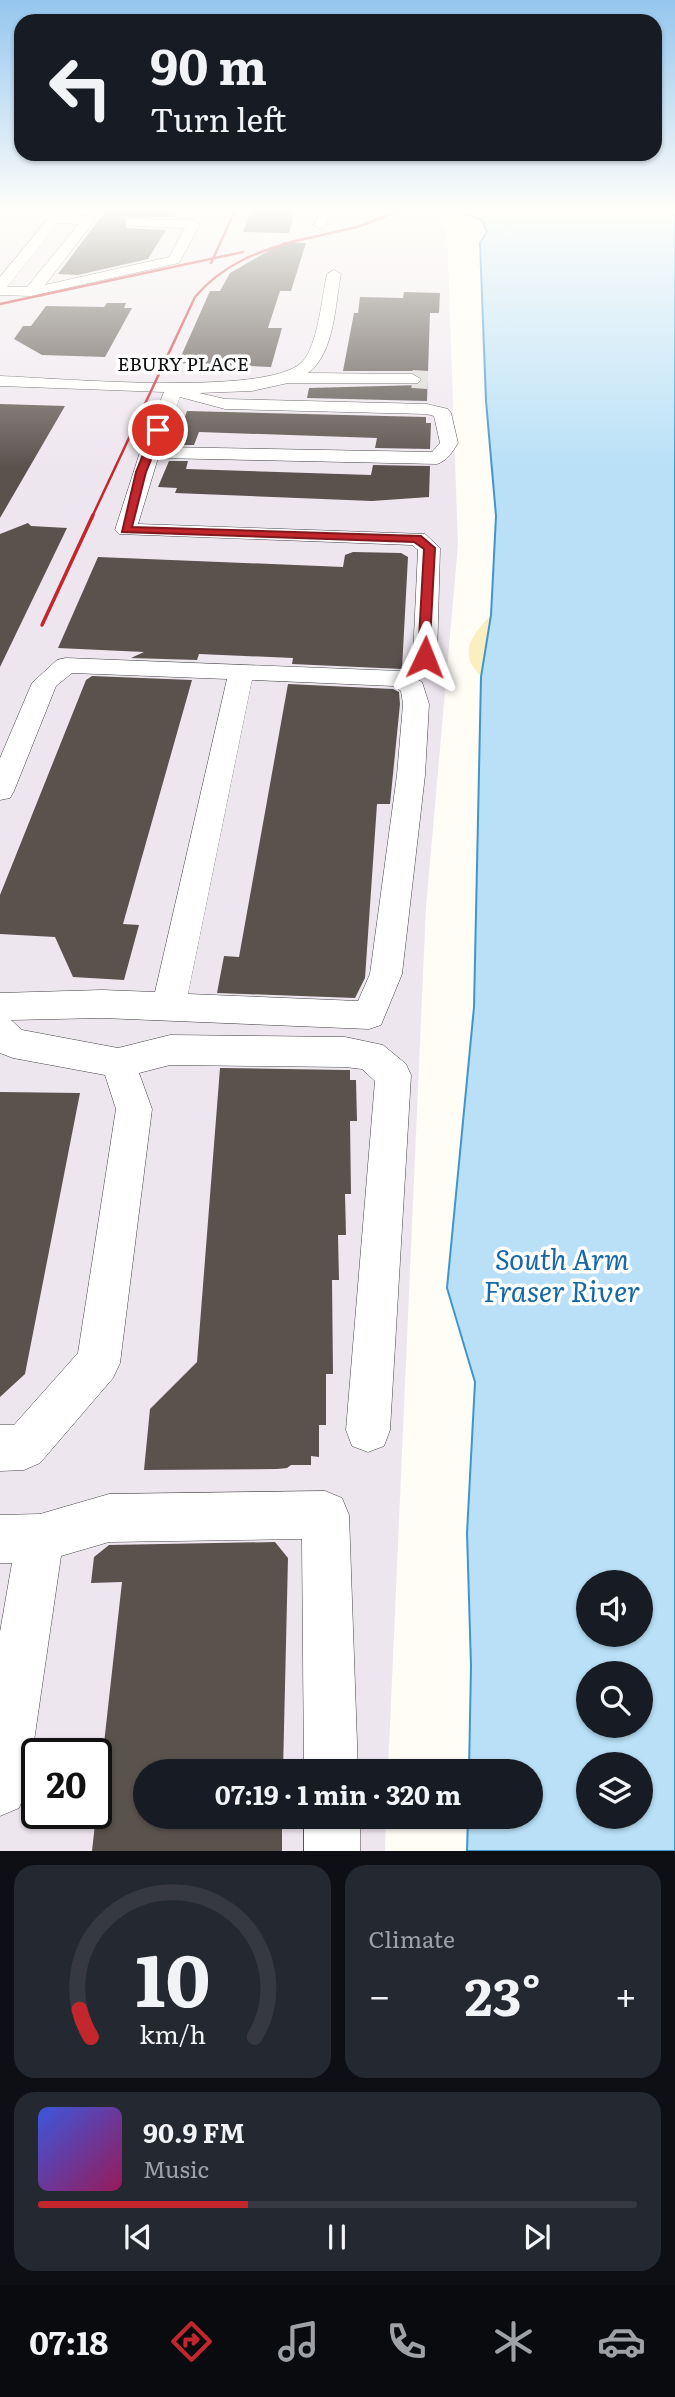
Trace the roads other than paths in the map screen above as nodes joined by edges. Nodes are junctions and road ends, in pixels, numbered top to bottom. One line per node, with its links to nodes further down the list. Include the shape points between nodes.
1 (329, 295): 2 (street, EBURY PLACE, via 314,357)
2 (282, 379): 3 (street); 5 (street, EBURY PLACE, via 243,388)
3 (412, 379)
4 (0, 382): 5 (street, EBURY PLACE)
5 (175, 387): 6 (street); 6 (street, via 225,404 427,409 442,413 449,443 437,458)
6 (149, 452): 7 (street, via 126,530 417,539 429,548)
7 (425, 657)
8 (241, 671): 9 (street, via 66,664 45,683); 11 (street); 11 (street, via 400,679 413,687 411,775 386,974 369,1015)
9 (0, 791)
10 (0, 1007): 11 (street)
11 (169, 1007)
12 (0, 1031): 13 (street, via 13,1043)
13 (118, 1063): 14 (street, via 170,1050 345,1052 371,1056 393,1075); 15 (street, via 134,1110 98,1363 24,1447)
14 (368, 1430)
15 (0, 1448)
16 (20, 1539): 17 (street, via 109,1518 325,1515); 18 (street)
17 (331, 1759)
18 (0, 1788)
19 (332, 1829): 20 (street)
20 (332, 1851)

